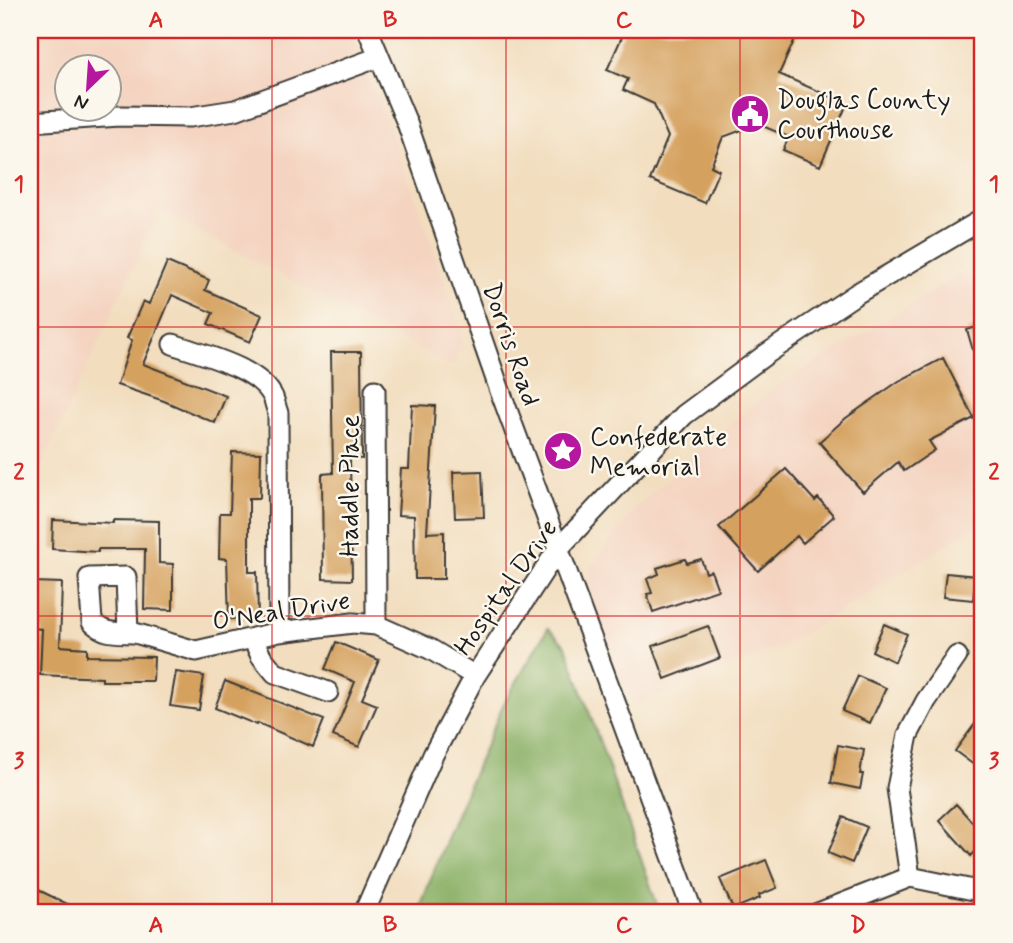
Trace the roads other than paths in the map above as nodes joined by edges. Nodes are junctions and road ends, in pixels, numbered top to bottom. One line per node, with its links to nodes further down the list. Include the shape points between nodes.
1 (368, 30): 2 (street, Dorris Road)
2 (379, 57): 3 (street, via 235,110 190,117); 7 (street, Dorris Road, via 407,123)
3 (30, 122)
4 (983, 219): 7 (street, Hospital Drive, via 846,300 684,415)
5 (173, 344): 9 (street, via 239,368 257,378 272,395 278,413)
6 (375, 390): 8 (street, Haddle Place)
7 (558, 549): 13 (street, Hospital Drive); 18 (street, Dorris Road)
8 (376, 625): 9 (street, O'Neal Drive, via 353,623); 13 (street, O'Neal Drive)
9 (279, 632): 11 (street, O'Neal Drive)
10 (128, 633): 11 (street, O'Neal Drive, via 196,650)
11 (253, 639): 14 (street, via 275,673)
12 (957, 656): 15 (street, via 908,735 897,788)
13 (475, 676): 17 (street, Hospital Drive, via 432,755)
14 (328, 692)
15 (910, 877): 16 (street); 19 (street)
16 (983, 892)
17 (364, 913)
18 (692, 913)
19 (818, 913)

